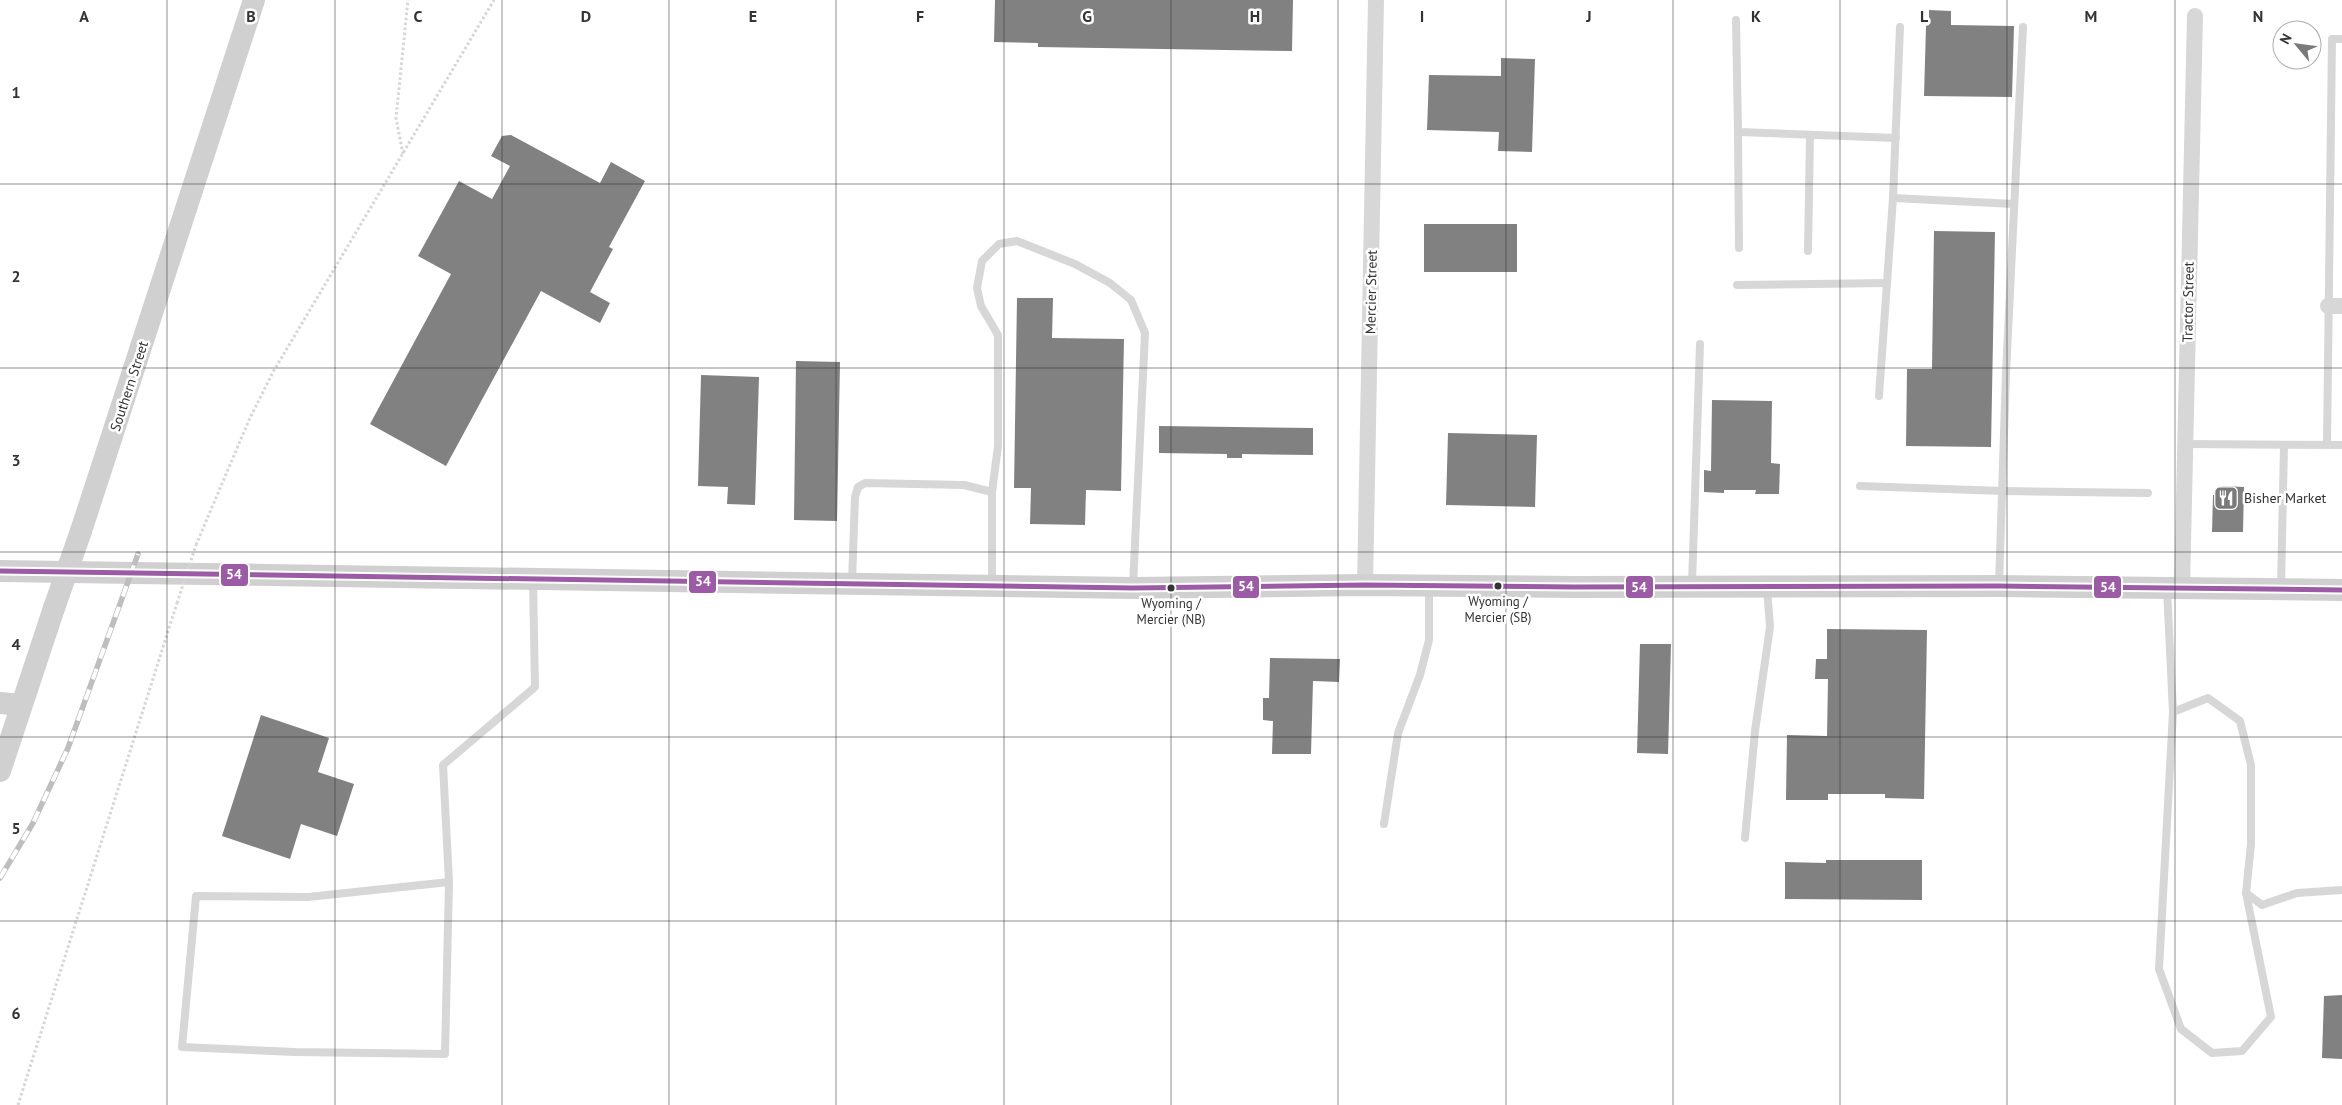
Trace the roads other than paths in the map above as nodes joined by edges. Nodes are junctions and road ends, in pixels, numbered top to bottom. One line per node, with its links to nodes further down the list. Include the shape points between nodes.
1 (254, 0): 41 (main road, Southern Street, bridge, via 81,531 54,608)
2 (1376, 0): 32 (street, Mercier Street)
3 (2195, 16): 20 (street, Tractor Street)
4 (1736, 20): 8 (lane)
5 (2023, 27): 12 (lane)
6 (1900, 28): 10 (lane)
7 (2342, 38): 17 (lane, via 2332,38)
8 (1738, 132): 9 (lane); 13 (lane)
9 (1810, 135): 10 (lane); 14 (lane)
10 (1896, 138): 11 (lane)
11 (1893, 198): 12 (lane); 15 (lane)
12 (2014, 204): 25 (lane)
13 (1740, 248)
14 (1808, 251)
15 (1887, 283): 16 (lane); 19 (lane)
16 (1737, 285)
17 (2335, 306): 22 (lane)
18 (1700, 344): 34 (lane)
19 (1879, 396)
20 (2185, 444): 21 (lane); 38 (street, Tractor Street)
21 (2284, 445): 22 (lane); 39 (lane)
22 (2327, 445): 23 (lane)
23 (2342, 445)
24 (1860, 486): 25 (lane)
25 (2004, 491): 27 (lane); 36 (lane)
26 (992, 492): 30 (lane, via 964,484 865,483 858,488 855,497); 31 (lane); 37 (lane, via 998,446 998,335 980,306 977,288 982,261 999,244 1017,242 1075,264 1110,283 1131,300 1145,333)
27 (2148, 493)
28 (0, 571): 29 (main road)
29 (533, 579): 30 (main road); 46 (lane, via 535,687 443,765)
30 (852, 584): 31 (main road)
31 (992, 585): 37 (main road)
32 (1366, 585): 33 (main road); 37 (main road)
33 (1428, 586): 34 (main road); 44 (lane, via 1428,640 1420,675 1398,733)
34 (1692, 586): 35 (main road)
35 (1767, 586): 36 (main road); 45 (lane, via 1770,627 1755,731)
36 (1999, 586): 38 (main road)
37 (1133, 588)
38 (2174, 588): 39 (main road); 42 (lane)
39 (2281, 590): 40 (main road)
40 (2342, 590)
41 (10, 704): 43 (main road, Southern Street)
42 (2174, 712): 48 (lane, via 2208,698 2240,721 2251,765 2251,844); 48 (lane, via 2159,969 2181,1029 2212,1053 2242,1051 2271,1017)
43 (0, 772)
44 (1384, 824)
45 (1745, 838)
46 (449, 882): 46 (lane, via 445,1054 182,1047 196,896 308,897)
47 (2342, 890): 48 (lane, via 2297,893 2262,904)
48 (2246, 893)

